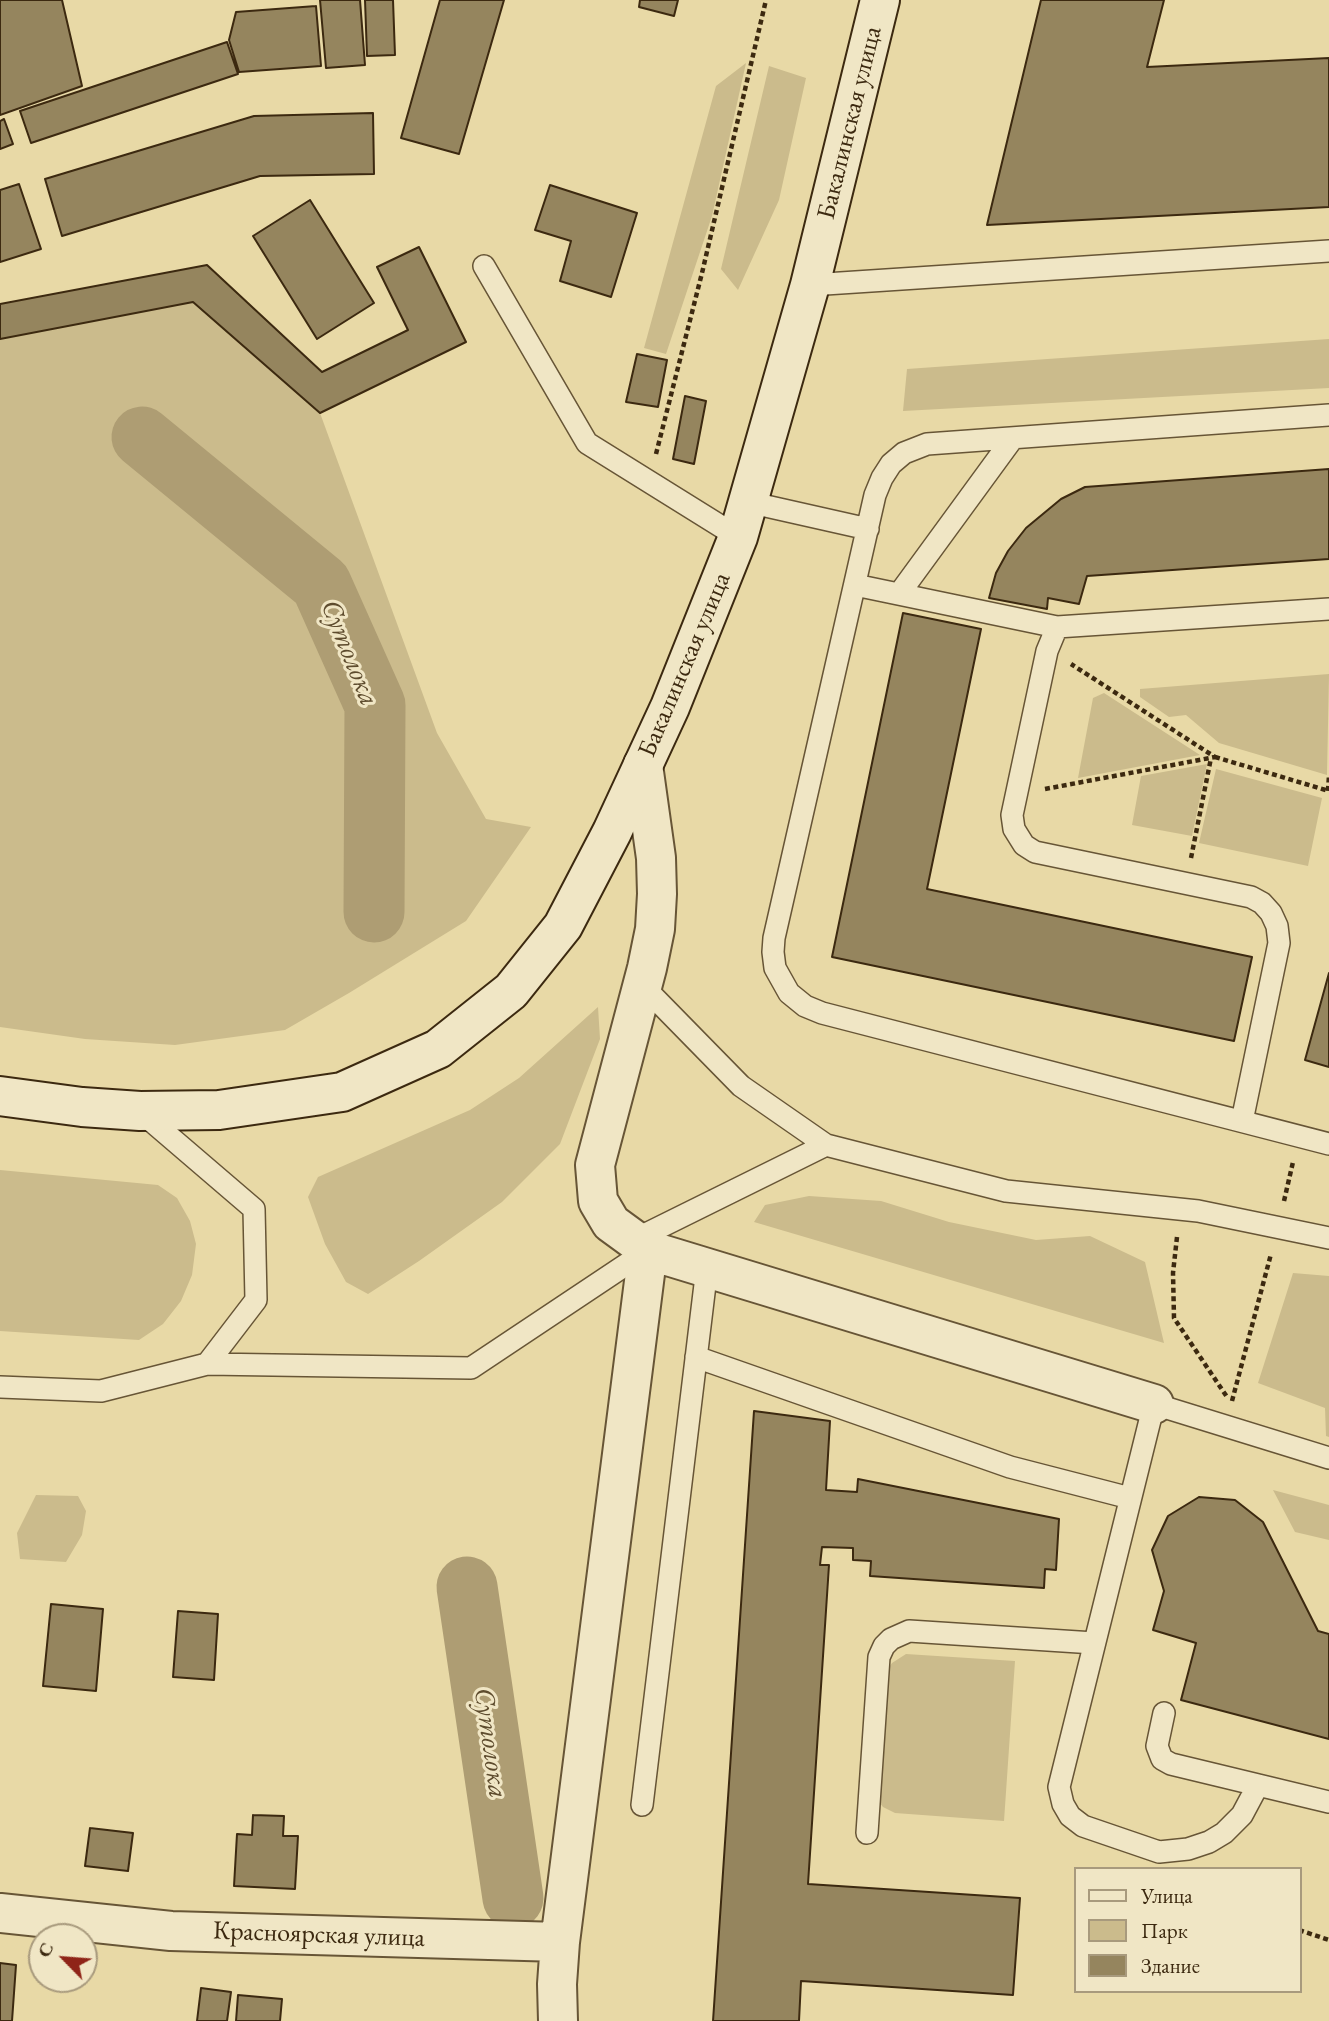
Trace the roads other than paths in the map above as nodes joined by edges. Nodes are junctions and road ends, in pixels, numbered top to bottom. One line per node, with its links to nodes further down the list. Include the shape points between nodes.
1 (880, 0): 4 (street, Бакалинская улица)
2 (1329, 251): 4 (lane)
3 (484, 266): 7 (lane, via 587,443 649,482)
4 (810, 285): 7 (street, Бакалинская улица)
5 (1329, 415): 6 (lane)
6 (1013, 438): 8 (lane, via 927,443 904,453 882,478); 10 (lane)
7 (743, 519): 8 (lane); 13 (street, Бакалинская улица)
8 (867, 529): 9 (lane)
9 (855, 585): 10 (lane); 17 (lane, via 774,938 775,968 789,993 822,1013)
10 (898, 594): 12 (lane)
11 (1329, 608): 12 (lane)
12 (1057, 627): 17 (lane, via 1047,649 1012,815 1014,829 1035,852 1251,897 1271,913 1279,943)
13 (643, 765): 14 (street, via 657,894); 16 (street, Бакалинская улица, via 563,926 511,991 438,1049 342,1092 219,1110)
14 (642, 985): 19 (lane, via 741,1086); 21 (street, via 595,1166 598,1201 611,1223)
15 (0, 1096): 16 (street, Бакалинская улица)
16 (140, 1111): 24 (lane, via 254,1209 256,1300)
17 (1242, 1121): 18 (lane)
18 (1329, 1144)
19 (825, 1145): 20 (lane, via 1006,1191 1179,1209); 21 (lane)
20 (1329, 1238)
21 (641, 1245): 22 (street); 24 (lane, via 471,1368); 36 (street)
22 (707, 1268): 23 (lane); 26 (street)
23 (696, 1357): 28 (lane, via 1010,1467); 33 (lane)
24 (207, 1364): 25 (lane, via 102,1391)
25 (0, 1387)
26 (1154, 1404): 27 (lane); 28 (lane)
27 (1329, 1458)
28 (1130, 1498): 29 (lane)
29 (1094, 1643): 31 (lane, via 1059,1787 1070,1816 1083,1826 1159,1852 1188,1849 1224,1833 1242,1815); 34 (lane, via 909,1631 891,1639 879,1657)
30 (1164, 1713): 31 (lane, via 1157,1746 1162,1759)
31 (1258, 1785): 32 (lane)
32 (1329, 1802)
33 (642, 1805)
34 (867, 1833)
35 (0, 1913): 36 (street, Красноярская улица, via 171,1931)
36 (560, 1942): 37 (street)
37 (558, 2021)

